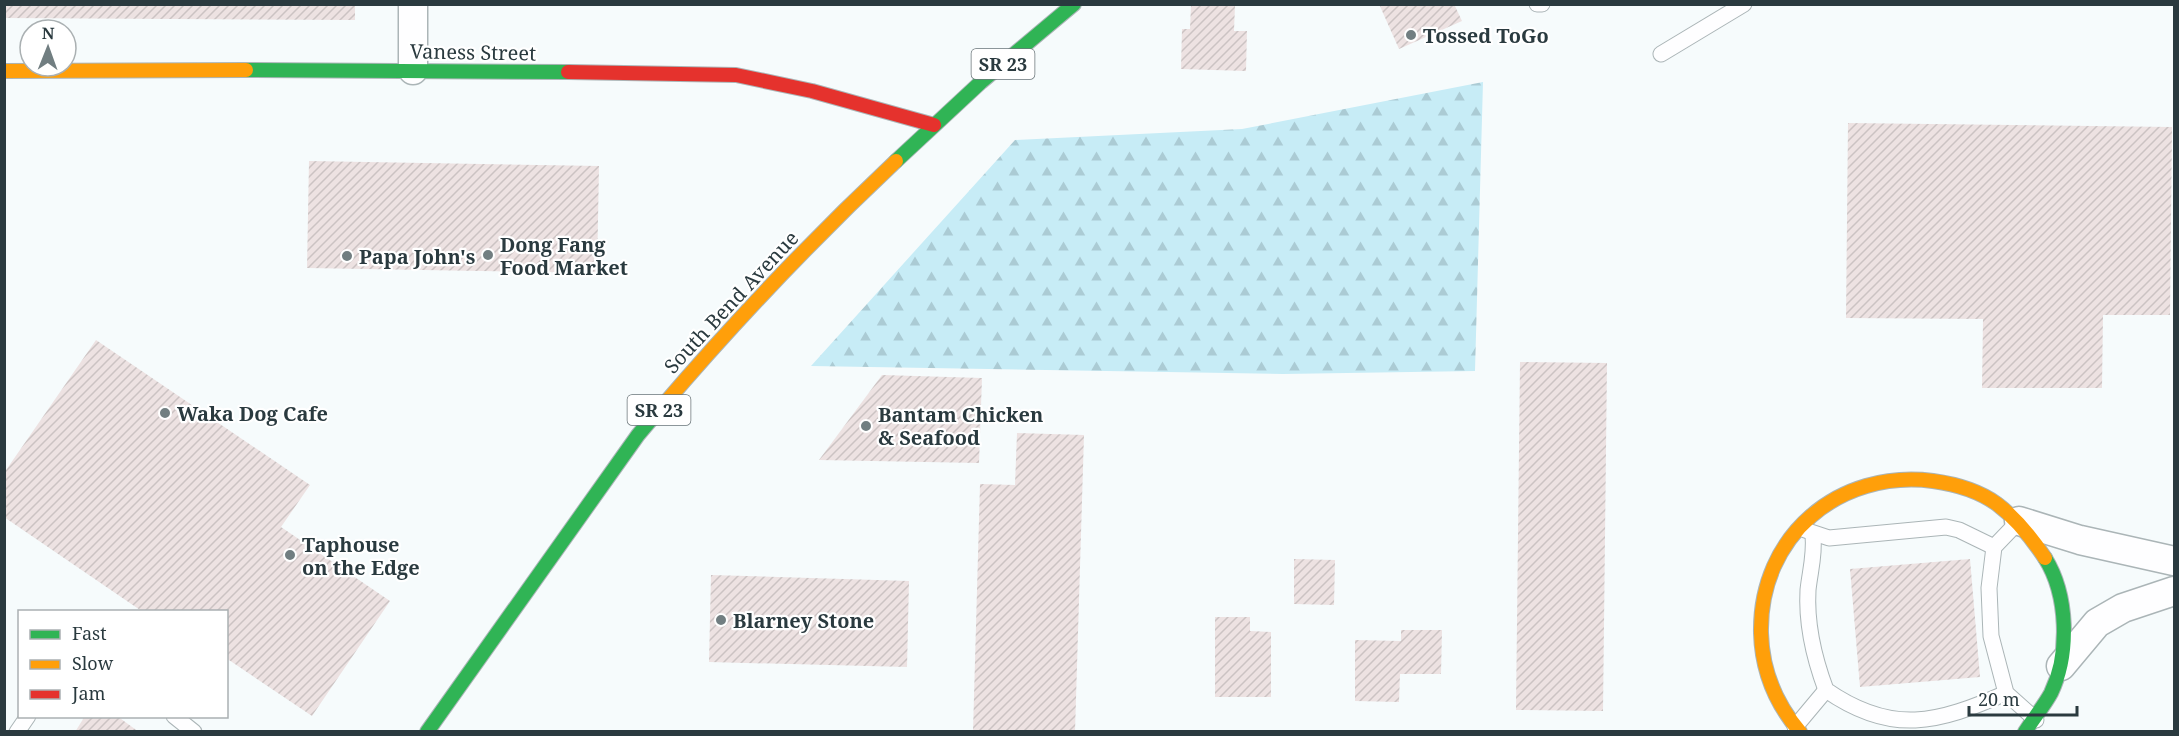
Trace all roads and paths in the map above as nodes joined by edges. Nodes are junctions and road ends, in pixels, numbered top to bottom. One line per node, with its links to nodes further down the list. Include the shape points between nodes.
1 (413, 4): 7 (street)
2 (1074, 4): 9 (street, South Bend Avenue / SR 23)
3 (1537, 4): 4 (lane)
4 (1542, 4)
5 (1744, 4): 6 (lane)
6 (1661, 54)
7 (413, 69): 8 (street, Vaness Street); 9 (street, Vaness Street, via 736,75)
8 (4, 71)
9 (934, 125): 24 (street, South Bend Avenue / SR 23, via 782,273 688,375 638,435)
10 (2019, 521): 11 (street, via 1998,503 1957,484 1921,478 1893,479 1867,484 1842,495 1820,509); 12 (lane); 13 (street, via 2080,540); 15 (street, via 2050,563 2059,588 2064,614)
11 (1807, 531): 12 (lane, via 1840,538 1946,527); 16 (lane, via 1815,555 1808,588 1811,643); 21 (street, via 1783,549 1770,574 1760,629 1762,657 1774,694)
12 (1994, 547): 17 (lane, via 1989,615)
13 (2175, 561)
14 (2175, 591): 15 (street, via 2123,608 2097,623)
15 (2061, 666): 20 (street, via 2053,690)
16 (1826, 690): 17 (lane, via 1866,713 1892,720 1958,714); 21 (lane)
17 (2006, 693): 20 (lane)
18 (27, 718): 22 (lane)
19 (175, 718): 23 (lane)
20 (2030, 726)
21 (1797, 729)
22 (17, 732)
23 (194, 732)
24 (427, 732)

